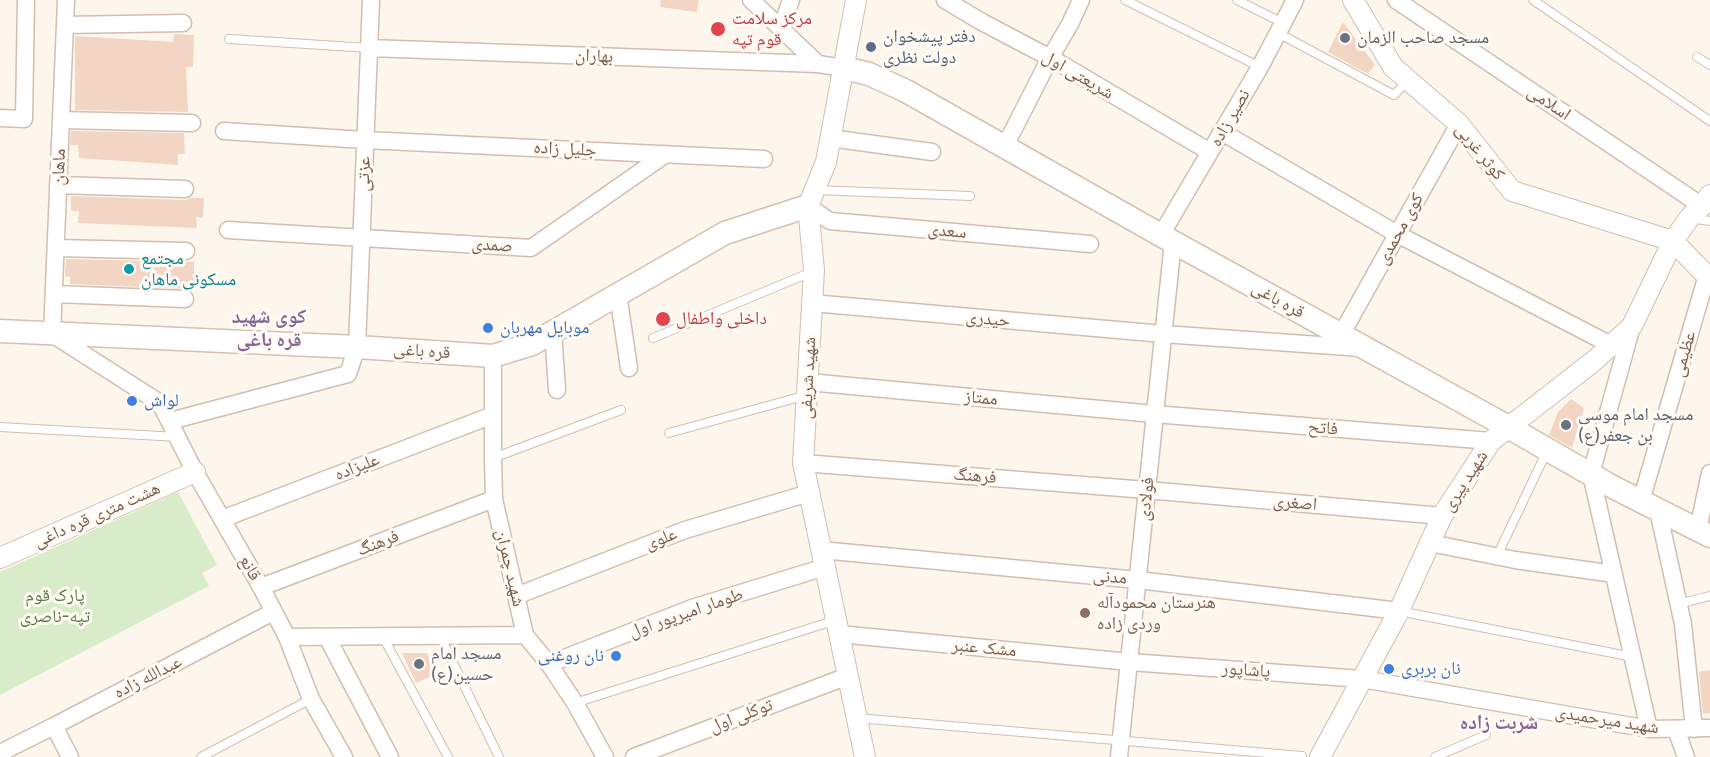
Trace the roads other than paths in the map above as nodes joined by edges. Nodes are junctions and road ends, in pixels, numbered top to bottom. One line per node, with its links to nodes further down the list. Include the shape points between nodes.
1 (26, 0): 28 (street, via 24,119)
2 (66, 0): 16 (street, ماهان)
3 (371, 0): 20 (street, عزتی)
4 (751, 0): 17 (street)
5 (791, 0): 17 (street)
6 (856, 0): 26 (street, شهید شریفى)
7 (945, 0): 22 (street, شریعتی اول)
8 (1082, 0): 22 (street)
9 (1125, 0): 25 (lane)
10 (1237, 0): 18 (lane)
11 (1295, 0): 18 (street, نصیر زاده)
12 (1353, 0): 27 (street, کوثر غربی, via 1393,67)
13 (1396, 0): 46 (street, اسلامی)
14 (1533, 0): 30 (lane)
15 (183, 23): 16 (street)
16 (65, 25): 29 (street, ماهان)
17 (781, 28): 23 (street)
18 (1280, 28): 25 (street, نصیر زاده); 27 (lane, via 1394,95)
19 (230, 39): 20 (lane)
20 (369, 48): 23 (street, بهاران); 36 (street, عزتی)
21 (1697, 57): 24 (lane)
22 (1050, 58): 37 (street); 39 (street, شریعتی اول)
23 (818, 64): 26 (street, بهاران)
24 (1710, 65)
25 (1260, 67): 34 (street, نصیر زاده)
26 (844, 68): 35 (street, شهید شریفى); 37 (main road, قره باغی, via 869,74 906,91)
27 (1408, 80): 32 (street, کوثر غربی)
28 (0, 118)
29 (61, 120): 31 (street); 42 (street, ماهان)
30 (1710, 120)
31 (192, 123)
32 (1459, 124): 48 (street, کوی محمدی); 51 (street, کوثر غربی, via 1512,191)
33 (224, 130): 36 (street, جلیل زاده)
34 (1222, 132): 39 (street, نصیر زاده); 48 (street)
35 (830, 138): 38 (street); 45 (street, شهید شریفى, via 826,162)
36 (365, 140): 40 (street, جلیل زاده); 49 (street, عزتی)
37 (1005, 147): 50 (main road, قره باغی)
38 (932, 152)
39 (1210, 152): 50 (street, نصیر زاده)
40 (666, 154): 41 (street, جلیل زاده); 49 (street, صمدی, via 531,248)
41 (764, 159)
42 (58, 185): 43 (street); 53 (street, ماهان)
43 (185, 189)
44 (970, 196): 45 (lane)
45 (811, 198): 52 (street, سعدی, via 831,221); 55 (street, شهید شریفى); 58 (main road, قره باغی, via 725,232)
46 (1703, 210): 51 (street, شهید پیری)
47 (228, 231): 49 (street, صمدی)
48 (1397, 234): 66 (street, کوی محمدی); 68 (street)
49 (361, 238): 69 (street, عزتی)
50 (1167, 238): 65 (street, فولادی); 66 (main road, قره باغی)
51 (1673, 241): 56 (street, کوثر غربی); 61 (street, شهید پیری)
52 (1090, 244)
53 (56, 248): 54 (street); 57 (street, ماهان)
54 (186, 251)
55 (814, 270): 60 (street, شهید شریفى); 67 (lane)
56 (1708, 277): 93 (street, عظیمی)
57 (54, 294): 59 (street); 64 (street, ماهان)
58 (618, 294): 63 (main road, قره باغی); 72 (street)
59 (185, 299)
60 (812, 303): 65 (street, حیدری); 73 (street, شهید شریفى)
61 (1632, 326): 68 (street, شهید پیری); 89 (street)
62 (0, 331): 64 (main road, قره باغی)
63 (554, 331): 71 (main road, قره باغی, via 532,344); 74 (street)
64 (52, 334): 69 (main road, قره باغی); 78 (street, قانع, via 160,403)
65 (1163, 334): 70 (street, حیدری); 76 (street, فولادی)
66 (1341, 335): 70 (main road, قره باغی)
67 (653, 338)
68 (1611, 345): 80 (street, شهید پیری)
69 (357, 347): 71 (main road, قره باغی); 78 (street, عزتی, via 348,374)
70 (1367, 348): 80 (main road, قره باغی)
71 (493, 356): 77 (street, شهید چمران)
72 (629, 368)
73 (807, 389): 76 (street, ممتاز); 81 (lane); 86 (street, شهید شریفى)
74 (557, 390)
75 (621, 410): 85 (lane)
76 (1154, 414): 83 (street, فاتح); 90 (street, فولادی)
77 (493, 415): 85 (street, شهید چمران); 95 (street, علیزاده)
78 (170, 421): 82 (street, قانع)
79 (0, 427): 82 (lane)
80 (1510, 428): 83 (street, شهید پیری); 84 (main road, قره باغی)
81 (669, 433)
82 (178, 437): 87 (street, قانع)
83 (1491, 441): 94 (street, شهید پیری)
84 (1548, 449): 89 (main road, قره باغی); 98 (lane)
85 (493, 458): 92 (street, شهید چمران)
86 (803, 463): 90 (street, فرهنگ); 91 (street, شهید شریفى)
87 (195, 472): 95 (street, قانع); 99 (street, هشت متری قره داغی)
88 (1710, 473): 96 (street)
89 (1591, 474): 93 (main road, قره باغی); 101 (street)
90 (1147, 490): 94 (street, اصغری); 102 (street, فولادی)
91 (809, 493): 100 (street, شهید شریفى); 104 (street, علوی, via 685,530)
92 (494, 499): 103 (street, فرهنگ); 104 (street, شهید چمران)
93 (1650, 505): 96 (main road, قره باغی); 106 (street, عظیمی)
94 (1442, 516): 97 (street, شهید پیری)
95 (222, 519): 103 (street, قانع)
96 (1704, 533)
97 (1430, 543): 98 (street); 107 (street, شهید پیری)
98 (1497, 556): 101 (street)
99 (0, 558)
100 (823, 559): 102 (street, مدنی); 109 (street, شهید شریفى); 117 (street, طومار امیرپور اول)
101 (1614, 574): 115 (street)
102 (1138, 579): 107 (street, مدنی); 116 (street, فولادی)
103 (261, 587): 108 (street, قانع)
104 (516, 596): 110 (street, شهید چمران)
105 (1710, 596): 106 (lane)
106 (1678, 604): 124 (street, عظیمی)
107 (1399, 611): 115 (lane); 119 (street, شهید پیری)
108 (273, 612): 112 (street, قانع); 123 (street, عبدالله زاده)
109 (837, 627): 116 (street, مشک عنبر); 118 (street, شهید شریفى); 121 (lane)
110 (525, 635): 111 (street); 117 (street, شهید چمران)
111 (440, 636): 114 (street); 136 (lane)
112 (287, 637): 113 (street); 120 (street, قانع)
113 (327, 637): 114 (street); 134 (street)
114 (383, 637): 135 (lane)
115 (1633, 657): 125 (street)
116 (1130, 662): 119 (street, پاشاپور); 128 (street, فولادی)
117 (549, 664): 121 (street, شهید چمران)
118 (848, 676): 122 (street, شهید شریفى); 138 (street, توکلی اول)
119 (1362, 679): 125 (street, شهید میرحمیدی); 141 (street, شهید پیری)
120 (311, 699): 132 (lane); 133 (street, قانع)
121 (575, 703): 137 (street, شهید چمران)
122 (857, 718): 128 (lane); 139 (street, شهید شریفى)
123 (54, 726): 129 (street, عبدالله زاده); 131 (street)
124 (1702, 728): 126 (street, شهید میرحمیدی)
125 (1649, 729): 126 (street, شهید میرحمیدی)
126 (1676, 729): 143 (street)
127 (1486, 735): 142 (lane)
128 (1121, 740): 130 (lane); 140 (street, فولادی)
129 (0, 753)
130 (1302, 756)
131 (70, 757)
132 (201, 757)
133 (344, 757)
134 (390, 757)
135 (448, 757)
136 (499, 757)
137 (605, 757)
138 (634, 757)
139 (865, 757)
140 (1119, 757)
141 (1320, 757)
142 (1435, 757)
143 (1686, 757)

